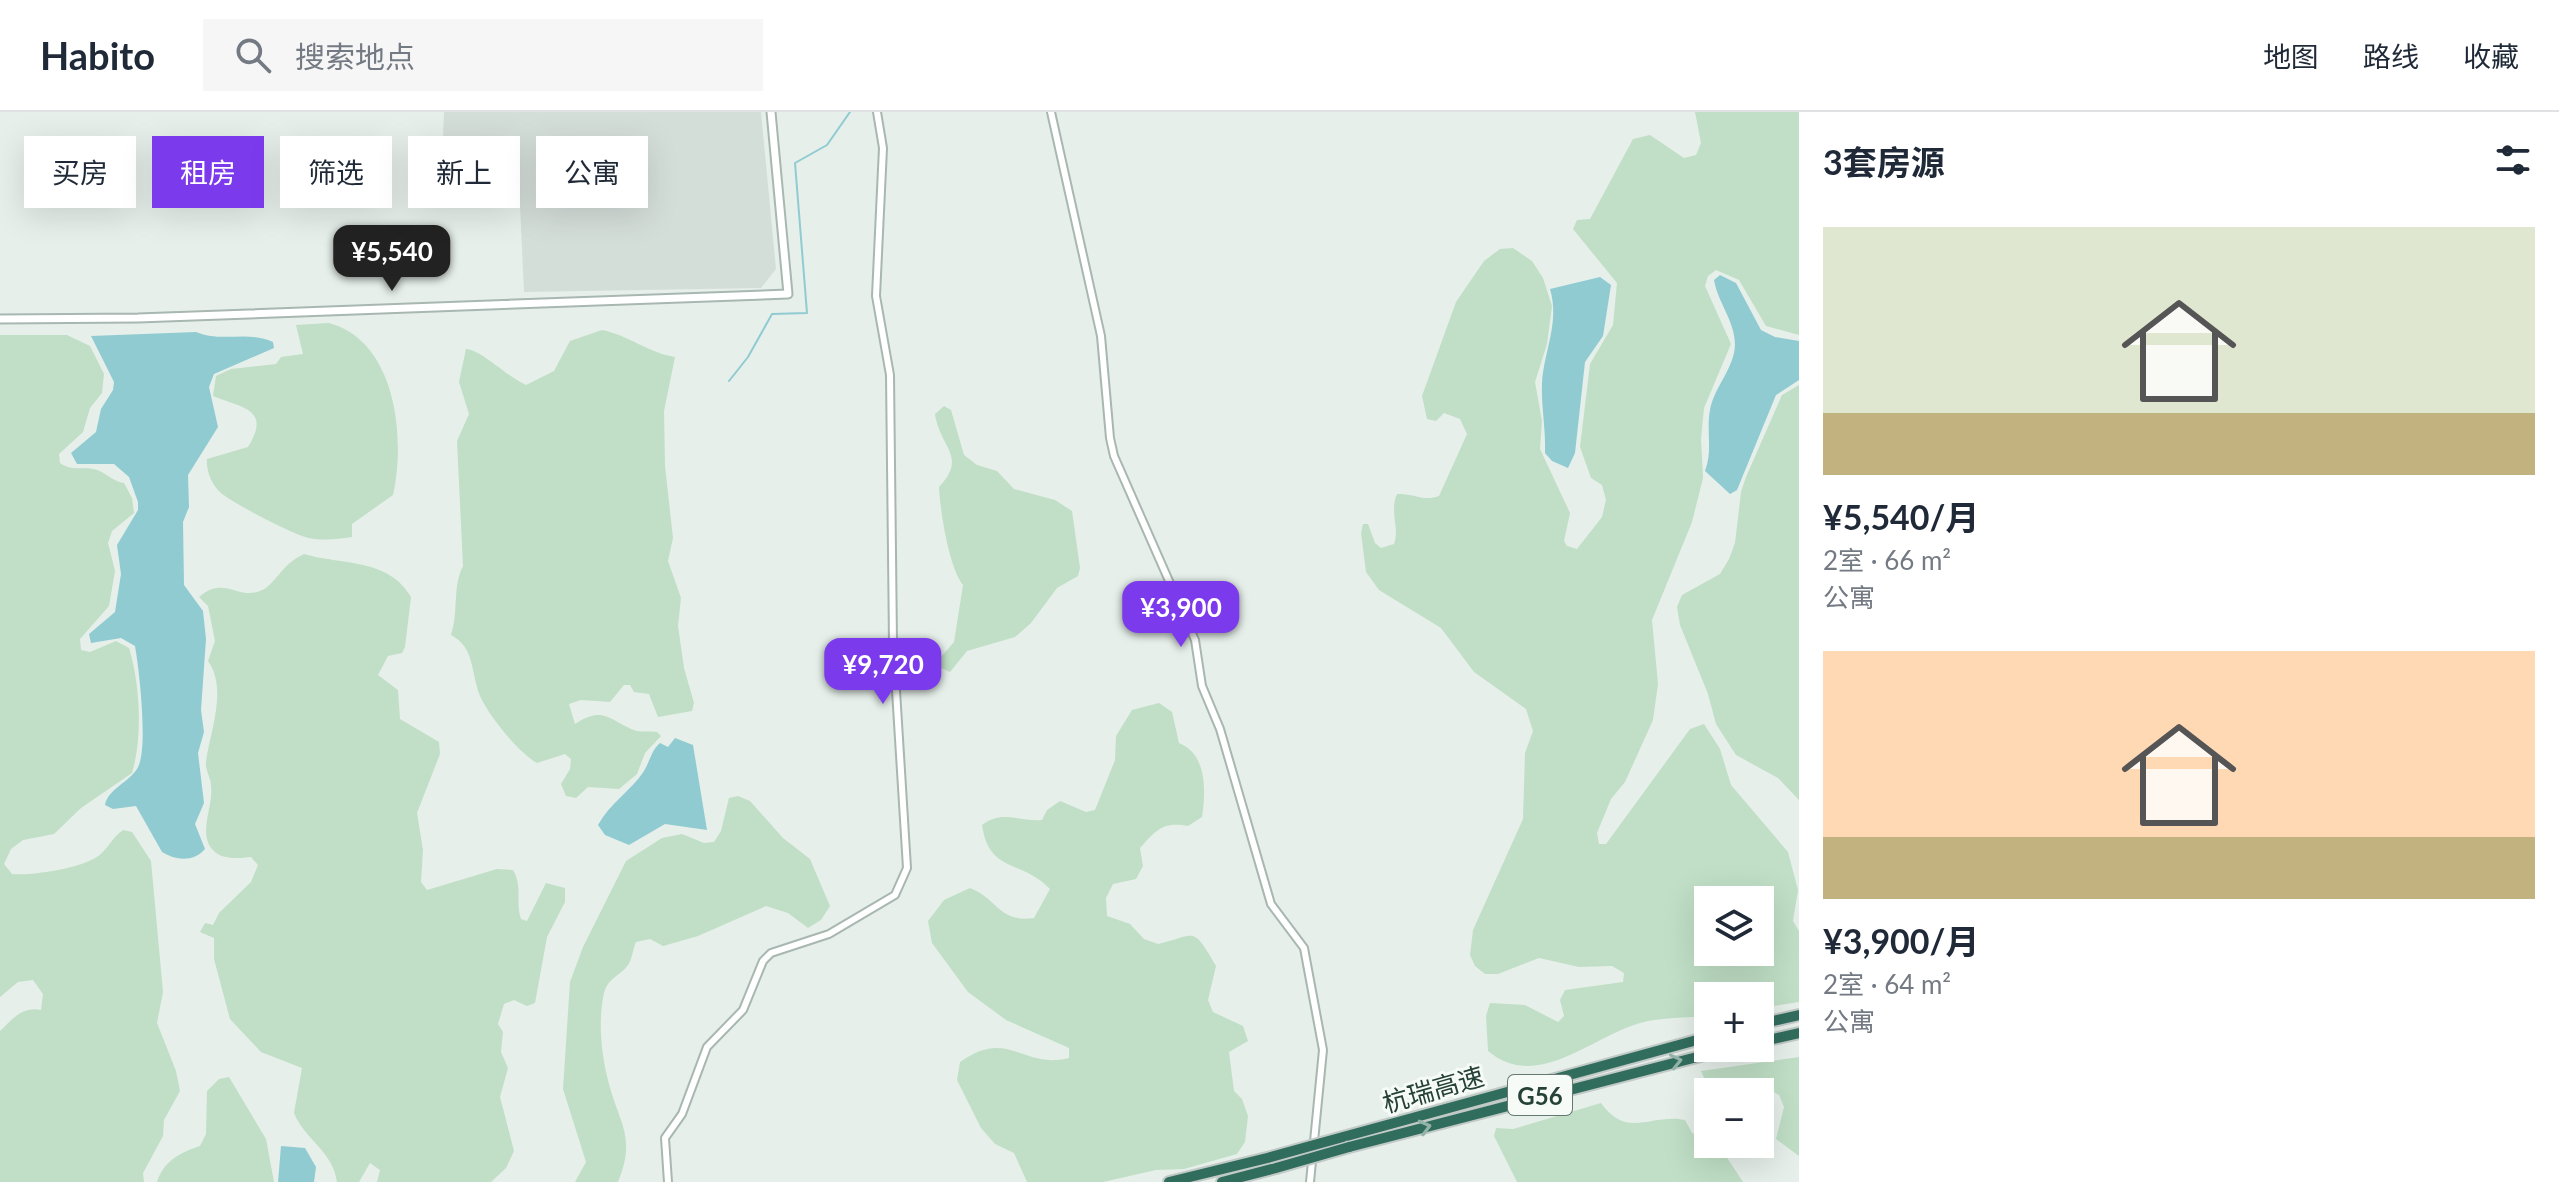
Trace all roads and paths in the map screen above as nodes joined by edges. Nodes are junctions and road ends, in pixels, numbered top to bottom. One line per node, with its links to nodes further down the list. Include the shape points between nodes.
1 (771, 112): 4 (street, via 788,294)
2 (877, 112): 11 (street, via 883,148 876,296 890,375 893,642 907,868 895,895 829,934 766,956 743,1010 707,1047 682,1114 665,1138)
3 (1051, 112): 14 (street, via 1101,336 1114,456 1195,640 1202,686 1220,729 1271,904 1304,948 1323,1050)
4 (0, 319)
5 (1799, 1015): 6 (highway)
6 (1774, 1021)
7 (1799, 1033): 8 (highway)
8 (1774, 1039)
9 (1694, 1041): 12 (highway, 杭瑞高速 / G56, bridge)
10 (1694, 1058): 13 (highway, 杭瑞高速 / G56, one-way to 10, bridge)
11 (668, 1182)
12 (1169, 1182)
13 (1222, 1182)
14 (1310, 1182)

